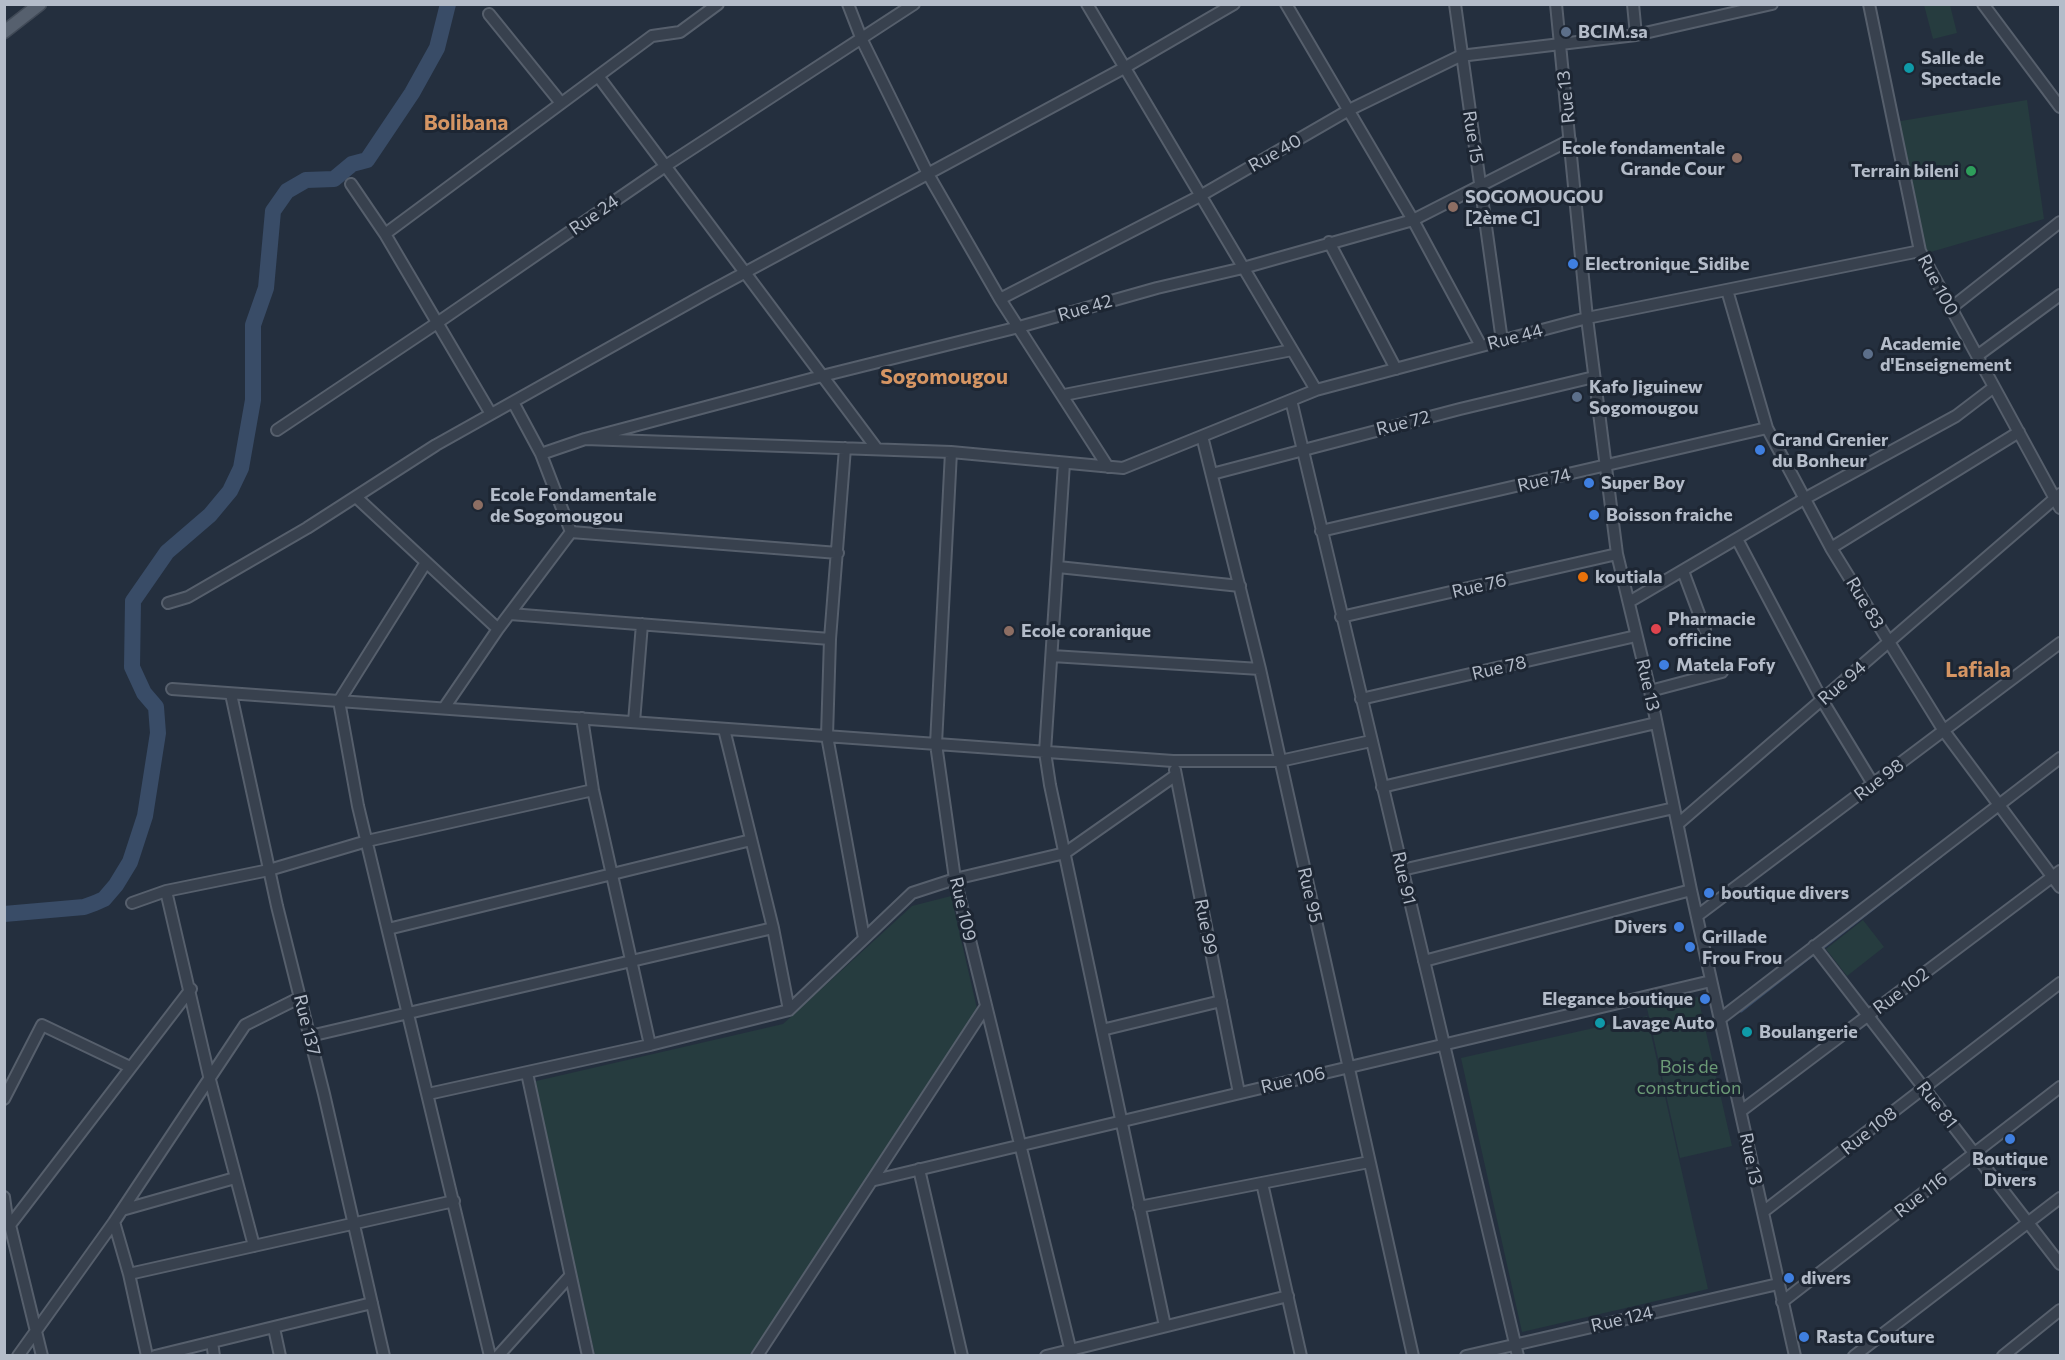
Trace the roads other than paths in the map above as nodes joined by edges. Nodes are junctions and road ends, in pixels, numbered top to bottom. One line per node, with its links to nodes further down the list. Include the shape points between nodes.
1 (40, 4): 15 (main road)
2 (718, 4): 21 (street, via 680,32 652,36)
3 (848, 4): 17 (street)
4 (914, 4): 17 (street, Rue 24)
5 (1087, 4): 20 (street)
6 (1234, 4): 20 (street)
7 (1286, 4): 24 (street)
8 (1455, 4): 19 (street, Rue 15)
9 (1556, 4): 18 (street, Rue 13)
10 (1633, 4): 16 (street)
11 (1772, 4): 16 (street, Rue 40)
12 (1869, 4): 35 (street, Rue 100)
13 (1983, 4): 23 (street)
14 (489, 14): 22 (street)
15 (4, 32)
16 (1636, 35): 18 (street, Rue 40)
17 (862, 40): 26 (street, Rue 24); 27 (street)
18 (1561, 46): 19 (street, Rue 40); 25 (street, Rue 13)
19 (1460, 56): 24 (street, Rue 40); 29 (street, Rue 15)
20 (1124, 68): 27 (street); 30 (street)
21 (598, 76): 22 (street); 26 (street)
22 (561, 103): 33 (street)
23 (2061, 107)
24 (1349, 110): 30 (street, Rue 40); 31 (street)
25 (1570, 140): 29 (street, Rue 42); 42 (street, Rue 13)
26 (667, 165): 37 (street); 43 (street, Rue 24)
27 (928, 174): 37 (street); 40 (street)
28 (351, 184): 33 (street)
29 (1480, 184): 31 (street, Rue 42); 45 (street, Rue 15)
30 (1200, 196): 36 (street); 40 (street, Rue 40)
31 (1413, 220): 34 (street, Rue 42); 46 (street)
32 (2060, 224): 41 (street)
33 (385, 234): 43 (street)
34 (1329, 242): 36 (street, Rue 42); 49 (street)
35 (1920, 251): 38 (street, Rue 44); 41 (street, Rue 100)
36 (1243, 268): 44 (street, Rue 42); 47 (street)
37 (746, 272): 50 (street); 56 (street)
38 (1727, 290): 42 (street, Rue 44); 58 (street, Rue 83)
39 (2061, 295): 48 (street)
40 (1000, 299): 44 (street)
41 (1951, 308): 48 (street, Rue 100)
42 (1587, 318): 45 (street, Rue 44); 51 (street, Rue 13)
43 (437, 323): 57 (street); 59 (street, Rue 24)
44 (1019, 327): 50 (street, Rue 42); 54 (street)
45 (1502, 341): 46 (street, Rue 44)
46 (1481, 346): 49 (street, Rue 44)
47 (1292, 350): 53 (street); 54 (street)
48 (1977, 356): 52 (street, Rue 100)
49 (1396, 369): 53 (street, Rue 44)
50 (822, 376): 62 (street, Rue 42); 64 (street)
51 (1594, 377): 65 (street, Rue 72); 69 (street, Rue 13)
52 (1994, 387): 60 (street, Rue 100); 74 (street, via 1956,416)
53 (1316, 390): 55 (street, Rue 44)
54 (1064, 395): 70 (street)
55 (1291, 400): 61 (street, Rue 44); 65 (street, Rue 91)
56 (513, 402): 57 (street); 67 (street)
57 (491, 414): 73 (street)
58 (1767, 428): 69 (street, Rue 74); 74 (street, Rue 83)
59 (277, 430)
60 (2019, 432): 75 (street, Rue 100); 79 (street)
61 (1202, 436): 71 (street, Rue 44); 72 (street, Rue 95)
62 (585, 439): 63 (street, Rue 42); 67 (street, Rue 42)
63 (845, 448): 64 (street, Rue 42); 80 (street)
64 (877, 449): 66 (street, Rue 42)
65 (1301, 449): 72 (street, Rue 72); 76 (street, Rue 91)
66 (951, 452): 68 (street, Rue 42); 114 (street, Rue 109)
67 (541, 454): 77 (street)
68 (1064, 463): 70 (street, Rue 42); 83 (street)
69 (1604, 466): 76 (street, Rue 74); 81 (street, Rue 13)
70 (1108, 467): 71 (street, Rue 42)
71 (1123, 468)
72 (1212, 474): 85 (street, Rue 95)
73 (356, 496): 82 (street); 87 (street, via 188,597)
74 (1804, 500): 78 (street); 79 (street, Rue 83)
75 (2059, 500): 95 (street, Rue 94)
76 (1321, 531): 89 (street, Rue 91)
77 (571, 532): 80 (street); 88 (street)
78 (1737, 539): 84 (street); 105 (street)
79 (1831, 548): 95 (street, Rue 83)
80 (838, 553): 94 (street)
81 (1617, 554): 86 (street, Rue 13); 89 (street, Rue 76)
82 (426, 564): 91 (street); 104 (street)
83 (1058, 567): 85 (street); 97 (street)
84 (1683, 571): 86 (street); 92 (street)
85 (1240, 586): 98 (street, Rue 95)
86 (1629, 602): 93 (street, Rue 13)
87 (168, 603)
88 (510, 614): 90 (street); 91 (street)
89 (1341, 617): 103 (street, Rue 91)
90 (642, 624): 94 (street); 108 (street)
91 (498, 629): 106 (street)
92 (1705, 630)
93 (1636, 636): 101 (street, Rue 13); 103 (street, Rue 78)
94 (830, 639): 112 (street)
95 (1889, 642): 105 (street, Rue 94); 111 (street, Rue 83)
96 (2061, 643): 111 (street, Rue 98)
97 (1052, 656): 98 (street); 115 (street)
98 (1260, 669): 118 (street, Rue 95)
99 (1722, 672): 101 (street)
100 (172, 689): 102 (street)
101 (1650, 691): 109 (street, Rue 13)
102 (231, 693): 104 (street); 129 (street, Rue 137)
103 (1361, 699): 113 (street, Rue 91)
104 (339, 700): 106 (street); 127 (street)
105 (1822, 700): 120 (street); 125 (street, Rue 94)
106 (444, 708): 107 (street)
107 (582, 718): 108 (street); 122 (street)
108 (634, 722): 110 (street)
109 (1656, 723): 121 (street); 124 (street, Rue 13)
110 (724, 729): 112 (street); 126 (street)
111 (1944, 731): 120 (street, Rue 98); 123 (street, Rue 83)
112 (827, 736): 114 (street); 141 (street)
113 (1371, 741): 118 (street); 121 (street, Rue 91)
114 (936, 744): 115 (street); 133 (street, Rue 109)
115 (1045, 752): 117 (street); 128 (street)
116 (2061, 758): 123 (street)
117 (1173, 761): 118 (street); 119 (street, Rue 99)
118 (1280, 761): 160 (street, Rue 95)
119 (1176, 776): 128 (street); 149 (street, Rue 99)
120 (1873, 784): 138 (street, Rue 98)
121 (1382, 787): 130 (street, Rue 91)
122 (593, 790): 127 (street); 131 (street)
123 (1997, 805): 132 (street, Rue 83); 142 (street)
124 (1674, 808): 125 (street, Rue 13); 130 (street)
125 (1678, 825): 135 (street, Rue 13)
126 (751, 840): 131 (street); 139 (street)
127 (367, 841): 129 (street); 140 (street)
128 (1065, 853): 133 (street); 155 (street)
129 (269, 870): 136 (street); 148 (street, Rue 137)
130 (1402, 870): 144 (street, Rue 91)
131 (612, 874): 140 (street); 143 (street)
132 (2057, 874): 134 (street, Rue 83); 153 (street, Rue 102)
133 (955, 879): 141 (street, via 912,893); 150 (street, Rue 109)
134 (2061, 887)
135 (1691, 890): 138 (street, Rue 13); 144 (street)
136 (166, 891): 137 (street); 147 (street)
137 (132, 903)
138 (1697, 916): 145 (street, Rue 13)
139 (773, 928): 143 (street); 151 (street)
140 (388, 929): 152 (street)
141 (864, 938): 151 (street)
142 (1814, 946): 153 (street, Rue 81); 154 (street)
143 (631, 961): 152 (street); 158 (street)
144 (1424, 961): 157 (street, Rue 91)
145 (1711, 981): 154 (street, Rue 13); 157 (street, Rue 106)
146 (2061, 983): 164 (street, Rue 108)
147 (191, 989): 159 (street); 162 (street)
148 (301, 997): 156 (street, Rue 137); 162 (street, via 245,1025)
149 (1221, 1001): 155 (street); 165 (street, Rue 99)
150 (986, 1006): 170 (street, Rue 109); 175 (street)
151 (789, 1010): 158 (street)
152 (409, 1012): 156 (street); 166 (street)
153 (1868, 1015): 164 (street, Rue 81); 168 (street, Rue 102)
154 (1720, 1019): 168 (street, Rue 13)
155 (1102, 1030): 169 (street)
156 (310, 1036): 184 (street, Rue 137)
157 (1444, 1044): 160 (street, Rue 106); 200 (street, Rue 91)
158 (650, 1045): 161 (street)
159 (130, 1066): 167 (street, via 42,1025); 186 (street)
160 (1348, 1067): 165 (street, Rue 106); 172 (street, Rue 95)
161 (527, 1073): 166 (street); 190 (street)
162 (209, 1076): 174 (street); 181 (street)
163 (2061, 1087): 171 (street, Rue 116)
164 (1924, 1088): 171 (street, Rue 81); 182 (street, Rue 108)
165 (1239, 1093): 169 (street, Rue 106)
166 (428, 1094): 179 (street)
167 (4, 1099)
168 (1741, 1111): 182 (street, Rue 13)
169 (1121, 1121): 170 (street, Rue 106); 180 (street)
170 (1020, 1145): 173 (street, Rue 106); 201 (street, Rue 109)
171 (1975, 1154): 185 (street, Rue 81); 193 (street, Rue 116)
172 (1369, 1162): 176 (street); 216 (street, Rue 95)
173 (919, 1169): 175 (street, Rue 106); 213 (street)
174 (235, 1178): 181 (street); 187 (street)
175 (875, 1179): 212 (street)
176 (1262, 1183): 180 (street); 192 (street)
177 (4, 1197): 186 (street)
178 (2061, 1198): 185 (street)
179 (454, 1201): 184 (street); 209 (street)
180 (1139, 1207): 196 (street)
181 (122, 1210): 183 (street)
182 (1763, 1212): 191 (street, Rue 13)
183 (114, 1222): 189 (street); 198 (street)
184 (354, 1223): 187 (street); 194 (street, Rue 137)
185 (2028, 1223): 188 (street, Rue 81); 220 (street)
186 (7, 1225): 198 (street)
187 (254, 1246): 189 (street)
188 (2061, 1264)
189 (129, 1274): 204 (street)
190 (570, 1276): 210 (street); 211 (street)
191 (1778, 1284): 193 (street, Rue 13); 200 (street, Rue 124)
192 (1288, 1296): 196 (street); 215 (street)
193 (1782, 1302): 219 (street, Rue 13)
194 (372, 1304): 197 (street); 208 (street, Rue 137)
195 (2061, 1310): 221 (street)
196 (1165, 1326): 201 (street)
197 (274, 1328): 199 (street); 207 (street)
198 (36, 1329): 202 (street); 203 (street)
199 (212, 1342): 205 (street); 206 (street)
200 (1515, 1344): 217 (street, Rue 124); 218 (street, Rue 91)
201 (1071, 1352): 214 (street)
202 (18, 1356)
203 (42, 1356)
204 (147, 1356)
205 (155, 1356)
206 (214, 1356)
207 (280, 1356)
208 (384, 1356)
209 (490, 1356)
210 (498, 1356)
211 (588, 1356)
212 (757, 1356)
213 (962, 1356)
214 (1046, 1356)
215 (1301, 1356)
216 (1413, 1356)
217 (1466, 1356)
218 (1518, 1356)
219 (1795, 1356)
220 (1854, 1356)
221 (2003, 1356)

